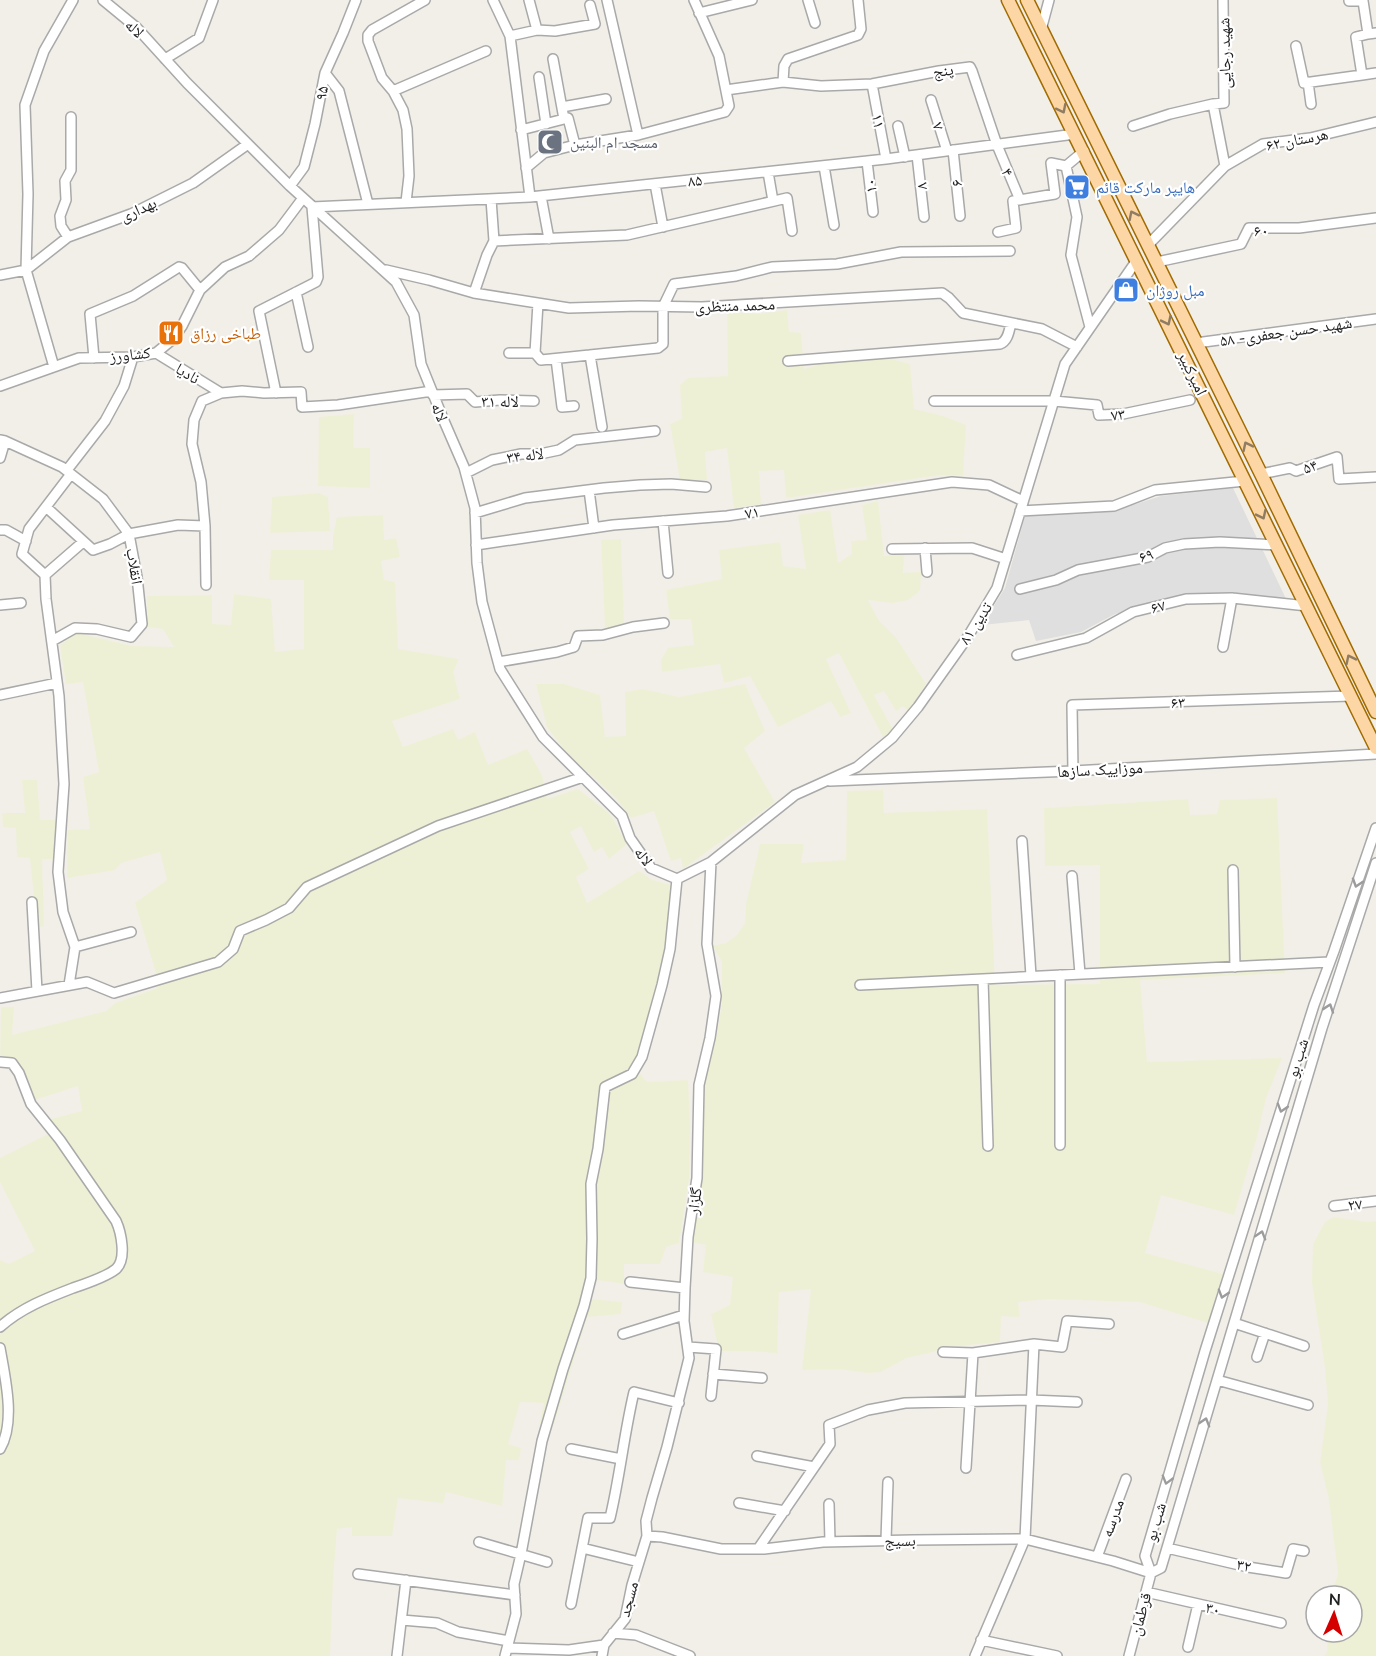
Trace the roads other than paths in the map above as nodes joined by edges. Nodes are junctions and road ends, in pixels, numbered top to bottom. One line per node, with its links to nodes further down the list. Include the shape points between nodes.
1 (73, 0): 96 (street, via 44,51 25,105)
2 (103, 0): 29 (street, لاله, via 137,28)
3 (213, 0): 29 (street, via 199,38)
4 (356, 0): 32 (street, ۹۵)
5 (425, 0): 41 (street, via 368,35 382,78)
6 (493, 0): 24 (street)
7 (529, 0): 21 (street)
8 (607, 0): 55 (street)
9 (693, 0): 19 (street)
10 (753, 0): 19 (street)
11 (808, 0): 20 (street)
12 (858, 0): 37 (street, via 858,35 788,58)
13 (1008, 0): 28 (main road, امیرکبیر)
14 (1027, 0): 22 (main road, امیرکبیر)
15 (1049, 0): 22 (street)
16 (1223, 0): 44 (street, شهید رجایی, via 1224,102)
17 (1349, 0): 23 (street, via 1363,1)
18 (590, 5): 21 (street, via 595,24)
19 (699, 13): 40 (street, via 719,56)
20 (815, 23)
21 (537, 30): 24 (street)
22 (1041, 30): 26 (main road, امیرکبیر)
23 (1372, 34): 35 (street, via 1356,37)
24 (510, 36): 53 (street)
25 (1296, 46): 38 (street, via 1304,83)
26 (1050, 48): 28 (main road); 31 (main road, امیرکبیر)
27 (486, 51): 41 (street)
28 (1034, 55): 33 (main road, امیرکبیر)
29 (165, 59): 56 (street, لاله)
30 (553, 59): 46 (street)
31 (1059, 66): 33 (main road); 92 (main road, امیرکبیر, one-way to 31)
32 (325, 73): 71 (street, ۹۵, via 304,167); 79 (street, via 339,91)
33 (1044, 73): 54 (main road, امیرکبیر, one-way to 54)
34 (1376, 74): 35 (street)
35 (1362, 75): 38 (street)
36 (539, 77): 50 (street)
37 (783, 82): 39 (street, via 821,86); 40 (street)
38 (1308, 82): 45 (street)
39 (872, 84): 57 (street, پنج, via 970,67); 63 (street, ۱۱)
40 (726, 90): 55 (street, via 729,106 725,112)
41 (393, 91): 78 (street, via 407,129)
42 (606, 99): 46 (street)
43 (931, 100): 59 (street, ۷)
44 (1214, 104): 52 (street); 67 (street, شهید رجایی)
45 (1311, 104)
46 (562, 107): 48 (street)
47 (71, 117): 89 (street, via 71,170 65,182 66,200 60,216)
48 (564, 119): 50 (street); 58 (street, via 567,118)
49 (1376, 122): 67 (street, هرستان ۶۲, via 1310,138 1263,144)
50 (546, 124): 53 (street)
51 (898, 126): 62 (street)
52 (1133, 126)
53 (521, 130): 68 (street)
54 (1075, 134): 57 (street, ۸۵); 60 (main road, امیرکبیر)
55 (638, 135): 58 (street)
56 (248, 144): 71 (street, لاله); 89 (street, بهداری, via 193,183 131,214)
57 (997, 144): 59 (street, ۸۵); 76 (street, ۴)
58 (575, 145): 68 (street, via 544,153)
59 (950, 151): 61 (street, ۸۵); 82 (street, ۶)
60 (1084, 151): 66 (street); 94 (main road, امیرکبیر)
61 (917, 155): 62 (street, ۸۵); 83 (street, ۸)
62 (905, 156): 63 (street, ۸۵)
63 (886, 159): 64 (street, ۸۵)
64 (867, 161): 65 (street, ۸۵); 81 (street, ۱۰)
65 (824, 166): 69 (street, ۸۵); 85 (street)
66 (1066, 166): 76 (street, via 1051,163 1055,194); 106 (street, via 1077,217 1071,255)
67 (1225, 166): 92 (street, هرستان ۶۲)
68 (526, 168): 73 (street)
69 (768, 172): 70 (street, ۸۵); 77 (street)
70 (655, 184): 72 (street, ۸۵); 86 (street)
71 (290, 186): 74 (street, لاله)
72 (541, 196): 73 (street, ۸۵); 90 (street)
73 (530, 197): 75 (street, ۸۵)
74 (303, 198): 80 (street, لاله); 99 (street, کشاورز, via 279,230 249,256 225,267)
75 (491, 199): 78 (street, ۸۵); 91 (street)
76 (1020, 200): 88 (street, via 1013,201 1016,228)
77 (773, 201): 86 (street); 87 (street, via 787,198)
78 (406, 202): 79 (street, ۸۵)
79 (368, 204): 80 (street, ۸۵)
80 (312, 207): 97 (street, لاله); 100 (street, via 318,277 316,282)
81 (873, 212)
82 (960, 216)
83 (924, 217)
84 (1376, 218): 95 (street, ۶۰, via 1299,228 1249,228 1241,244)
85 (834, 225)
86 (663, 227): 90 (street, via 627,235)
87 (792, 231)
88 (998, 232)
89 (68, 237): 96 (street, بهداری)
90 (549, 239): 91 (street)
91 (494, 241): 101 (street)
92 (1148, 245): 95 (main road, امیرکبیر)
93 (1010, 251): 103 (street, via 901,252 837,264 772,267 674,284)
94 (1137, 260): 106 (street, تدین ۸۱); 136 (main road, امیرکبیر, one-way to 136)
95 (1157, 262): 107 (main road, امیرکبیر)
96 (26, 270): 98 (street); 118 (street)
97 (384, 270): 101 (street, محمد منتظری); 122 (street, لاله, via 396,282 414,315 421,364)
98 (0, 275)
99 (200, 290): 111 (street, کشاورز, via 173,339); 114 (street, via 178,267 133,296 90,314)
100 (296, 292): 108 (street); 121 (street, via 259,311)
101 (474, 293): 102 (street, محمد منتظری)
102 (538, 303): 103 (street, محمد منتظری, via 569,308); 112 (street)
103 (663, 307): 105 (street, محمد منتظری, via 933,292 942,293 963,313); 113 (street, via 661,347)
104 (1376, 319): 107 (street, شهید حسن جعفری- ۵۸)
105 (1011, 323): 109 (street, محمد منتظری, via 1042,329); 117 (street, via 1000,344)
106 (1090, 327): 109 (street, تدین ۸۱)
107 (1196, 343): 134 (main road, امیرکبیر, one-way to 107)
108 (308, 347)
109 (1077, 347): 123 (street, تدین ۸۱, via 1065,364)
110 (509, 352): 112 (street)
111 (156, 353): 115 (street, کشاورز); 120 (street, نادیا)
112 (536, 353): 116 (street, via 541,360)
113 (590, 355): 116 (street); 128 (street)
114 (94, 357): 115 (street, کشاورز); 118 (street, کشاورز)
115 (133, 357): 132 (street, via 124,386 105,421)
116 (556, 359): 127 (street, via 562,407)
117 (788, 361)
118 (54, 367): 119 (street, کشاورز)
119 (0, 386)
120 (221, 393): 121 (street); 144 (street, via 202,401 194,420 192,444)
121 (276, 393): 122 (street, لاله ۳۱, via 301,392 302,407)
122 (432, 393): 125 (street, لاله ۳۱, via 467,394 475,402); 133 (street, لاله)
123 (1054, 400): 124 (street, ۷۳, via 1097,405 1099,415); 126 (street); 139 (street, تدین ۸۱)
124 (1190, 400)
125 (534, 401)
126 (934, 401)
127 (574, 405)
128 (602, 427)
129 (655, 431): 133 (street, لاله ۳۴, via 574,440 559,450 492,460)
130 (3, 440): 131 (street); 132 (street, انقلاب)
131 (0, 458)
132 (69, 472): 140 (street); 147 (street, انقلاب, via 104,499)
133 (466, 473): 142 (street, لاله)
134 (1261, 474): 135 (street, ۵۴, via 1290,468 1296,471 1337,457 1339,479); 165 (main road, امیرکبیر)
135 (1376, 477)
136 (1245, 481): 141 (street, via 1155,490 1114,506); 151 (main road, امیرکبیر, one-way to 151)
137 (706, 487): 138 (street, via 671,484)
138 (589, 490): 142 (street, via 525,498); 145 (street)
139 (1023, 501): 141 (street, تدین ۸۱); 143 (street, ۷۱, via 989,485 952,482 727,516)
140 (46, 507): 148 (street); 149 (street)
141 (1020, 511): 154 (street, تدین ۸۱)
142 (475, 513): 150 (street, لاله)
143 (663, 521): 145 (street, ۷۱); 156 (street)
144 (206, 526): 147 (street, via 178,525); 158 (street)
145 (594, 528): 150 (street, ۷۱)
146 (0, 530): 148 (street)
147 (129, 534): 149 (street, via 93,550); 167 (street, انقلاب, via 142,624 130,637 75,628)
148 (26, 541): 157 (street, via 22,554)
149 (83, 542): 157 (street)
150 (476, 545): 170 (street, لاله, via 482,602)
151 (1277, 545): 159 (street, ۶۹, via 1184,544 1148,557 1078,570); 163 (main road, امیرکبیر)
152 (926, 548): 153 (street); 154 (street, via 972,548); 155 (street)
153 (892, 549)
154 (1006, 559): 179 (street, تدین ۸۱, via 997,588 918,707 892,738 857,767)
155 (927, 572)
156 (668, 573)
157 (45, 575): 167 (street)
158 (206, 585)
159 (1020, 589)
160 (1232, 598): 163 (street, ۶۷); 168 (street); 169 (street, ۶۷, via 1186,599 1133,612 1086,638)
161 (21, 603): 162 (street)
162 (0, 605)
163 (1307, 606): 166 (main road, امیرکبیر)
164 (664, 623): 170 (street, via 578,636 573,647 565,650)
165 (1337, 632): 166 (main road); 174 (main road, امیرکبیر, one-way to 165)
166 (1323, 639): 173 (main road, امیرکبیر)
167 (51, 641): 171 (street)
168 (1223, 647)
169 (1017, 655)
170 (498, 662): 178 (street, لاله, via 543,737)
171 (57, 683): 172 (street); 189 (street, via 64,784 58,872 63,912)
172 (0, 695)
173 (1351, 696): 175 (main road, امیرکبیر); 177 (street, ۶۳, via 1072,705)
174 (1376, 712)
175 (1376, 748)
176 (1376, 754): 177 (street, موزاییک سازها)
177 (1072, 771): 179 (street, موزاییک سازها)
178 (583, 777): 186 (street, لاله, via 621,816 630,838 651,868); 196 (street, via 438,826 307,887 289,908 240,931 233,949 218,962 114,993 87,982)
179 (824, 781): 182 (street, تدین ۸۱, via 795,795)
180 (1376, 828): 190 (street, شب بو, one-way to 190)
181 (1022, 841): 194 (street)
182 (711, 862): 186 (street, تدین ۸۱); 206 (street, گلزار, via 707,944 716,996 699,1085 697,1178)
183 (1376, 863): 208 (street, شب بو, one-way to 183)
184 (1233, 870): 191 (street)
185 (1072, 876): 192 (street)
186 (677, 879): 249 (street, via 670,949 642,1057 632,1074 605,1087 591,1184 591,1278 542,1441)
187 (32, 902): 198 (street)
188 (131, 932): 189 (street)
189 (75, 946): 196 (street)
190 (1329, 962): 191 (street); 253 (street, شب بو, one-way to 253, via 1205,1351 1145,1556)
191 (1235, 967): 192 (street)
192 (1080, 974): 193 (street)
193 (1060, 975): 194 (street); 201 (street)
194 (1030, 976): 195 (street)
195 (983, 979): 197 (street); 202 (street)
196 (69, 985): 198 (street)
197 (860, 985)
198 (38, 991): 199 (street)
199 (0, 999)
200 (0, 1062): 210 (street, via 12,1064 19,1073 32,1104 116,1221 122,1245 115,1269 37,1302)
201 (1060, 1145)
202 (988, 1146)
203 (1376, 1201): 204 (street, ۲۷)
204 (1334, 1206)
205 (630, 1282): 206 (street)
206 (685, 1288): 207 (street, گلزار)
207 (684, 1315): 212 (street); 215 (street, گلزار)
208 (1234, 1323): 211 (street); 222 (street, شب بو)
209 (1109, 1324): 213 (street, via 1067,1321 1062,1347)
210 (0, 1327)
211 (1265, 1333): 214 (street); 219 (street)
212 (623, 1334)
213 (1034, 1344): 218 (street); 224 (street)
214 (1304, 1346)
215 (688, 1347): 220 (street, via 716,1349); 227 (street, گلزار)
216 (0, 1348): 229 (street, via 8,1398 7,1431)
217 (943, 1352): 218 (street)
218 (973, 1353): 225 (street)
219 (1257, 1357)
220 (713, 1374): 221 (street); 223 (street)
221 (762, 1378)
222 (1217, 1380): 228 (street); 246 (street, شب بو, one-way to 222)
223 (711, 1396)
224 (1031, 1400): 225 (street); 226 (street); 241 (street)
225 (969, 1401): 233 (street, via 905,1402 868,1410 829,1425 830,1444); 234 (street)
226 (1077, 1402)
227 (679, 1403): 232 (street, via 634,1392); 240 (street, گلزار, via 646,1521)
228 (1308, 1405)
229 (0, 1449)
230 (571, 1449): 232 (street)
231 (758, 1456): 233 (street)
232 (621, 1459): 245 (street, via 610,1518 588,1518)
233 (814, 1467): 239 (street)
234 (966, 1468)
235 (1126, 1479): 250 (street, مدرسه)
236 (888, 1482): 242 (street)
237 (739, 1503): 239 (street)
238 (829, 1504): 244 (street)
239 (785, 1511): 247 (street)
240 (647, 1536): 247 (street, بسیج, via 722,1549); 252 (street, مسجد)
241 (1025, 1539): 242 (street, بسیج); 250 (street, بسیج); 263 (street)
242 (886, 1540): 244 (street, بسیج)
243 (479, 1542): 249 (street)
244 (830, 1542): 247 (street, بسیج)
245 (582, 1548): 252 (street); 258 (street)
246 (1167, 1548): 248 (street, ۳۲, via 1286,1573 1293,1549); 253 (street, شب بو, via 1161,1568)
247 (758, 1549)
248 (1304, 1551)
249 (521, 1554): 251 (street); 257 (street)
250 (1097, 1557): 253 (street, بسیج)
251 (547, 1562)
252 (639, 1562): 262 (street, مسجد, via 625,1619)
253 (1151, 1573): 256 (street, قرطمان)
254 (358, 1574): 255 (street)
255 (406, 1580): 257 (street); 260 (street)
256 (1146, 1592): 259 (street, ۳۰); 272 (street, قرطمان)
257 (515, 1595): 266 (street, via 516,1614)
258 (571, 1604)
259 (1198, 1604): 261 (street, ۳۰); 265 (street)
260 (402, 1620): 266 (street, via 437,1623); 267 (street)
261 (1281, 1623)
262 (613, 1633): 264 (street, مسجد); 269 (street, via 636,1635)
263 (981, 1640): 270 (street); 271 (street)
264 (604, 1645): 266 (street, via 569,1650); 268 (street, مسجد)
265 (1188, 1647)
266 (507, 1648)
267 (397, 1656)
268 (602, 1656)
269 (690, 1656)
270 (975, 1656)
271 (1058, 1656)
272 (1129, 1656)

